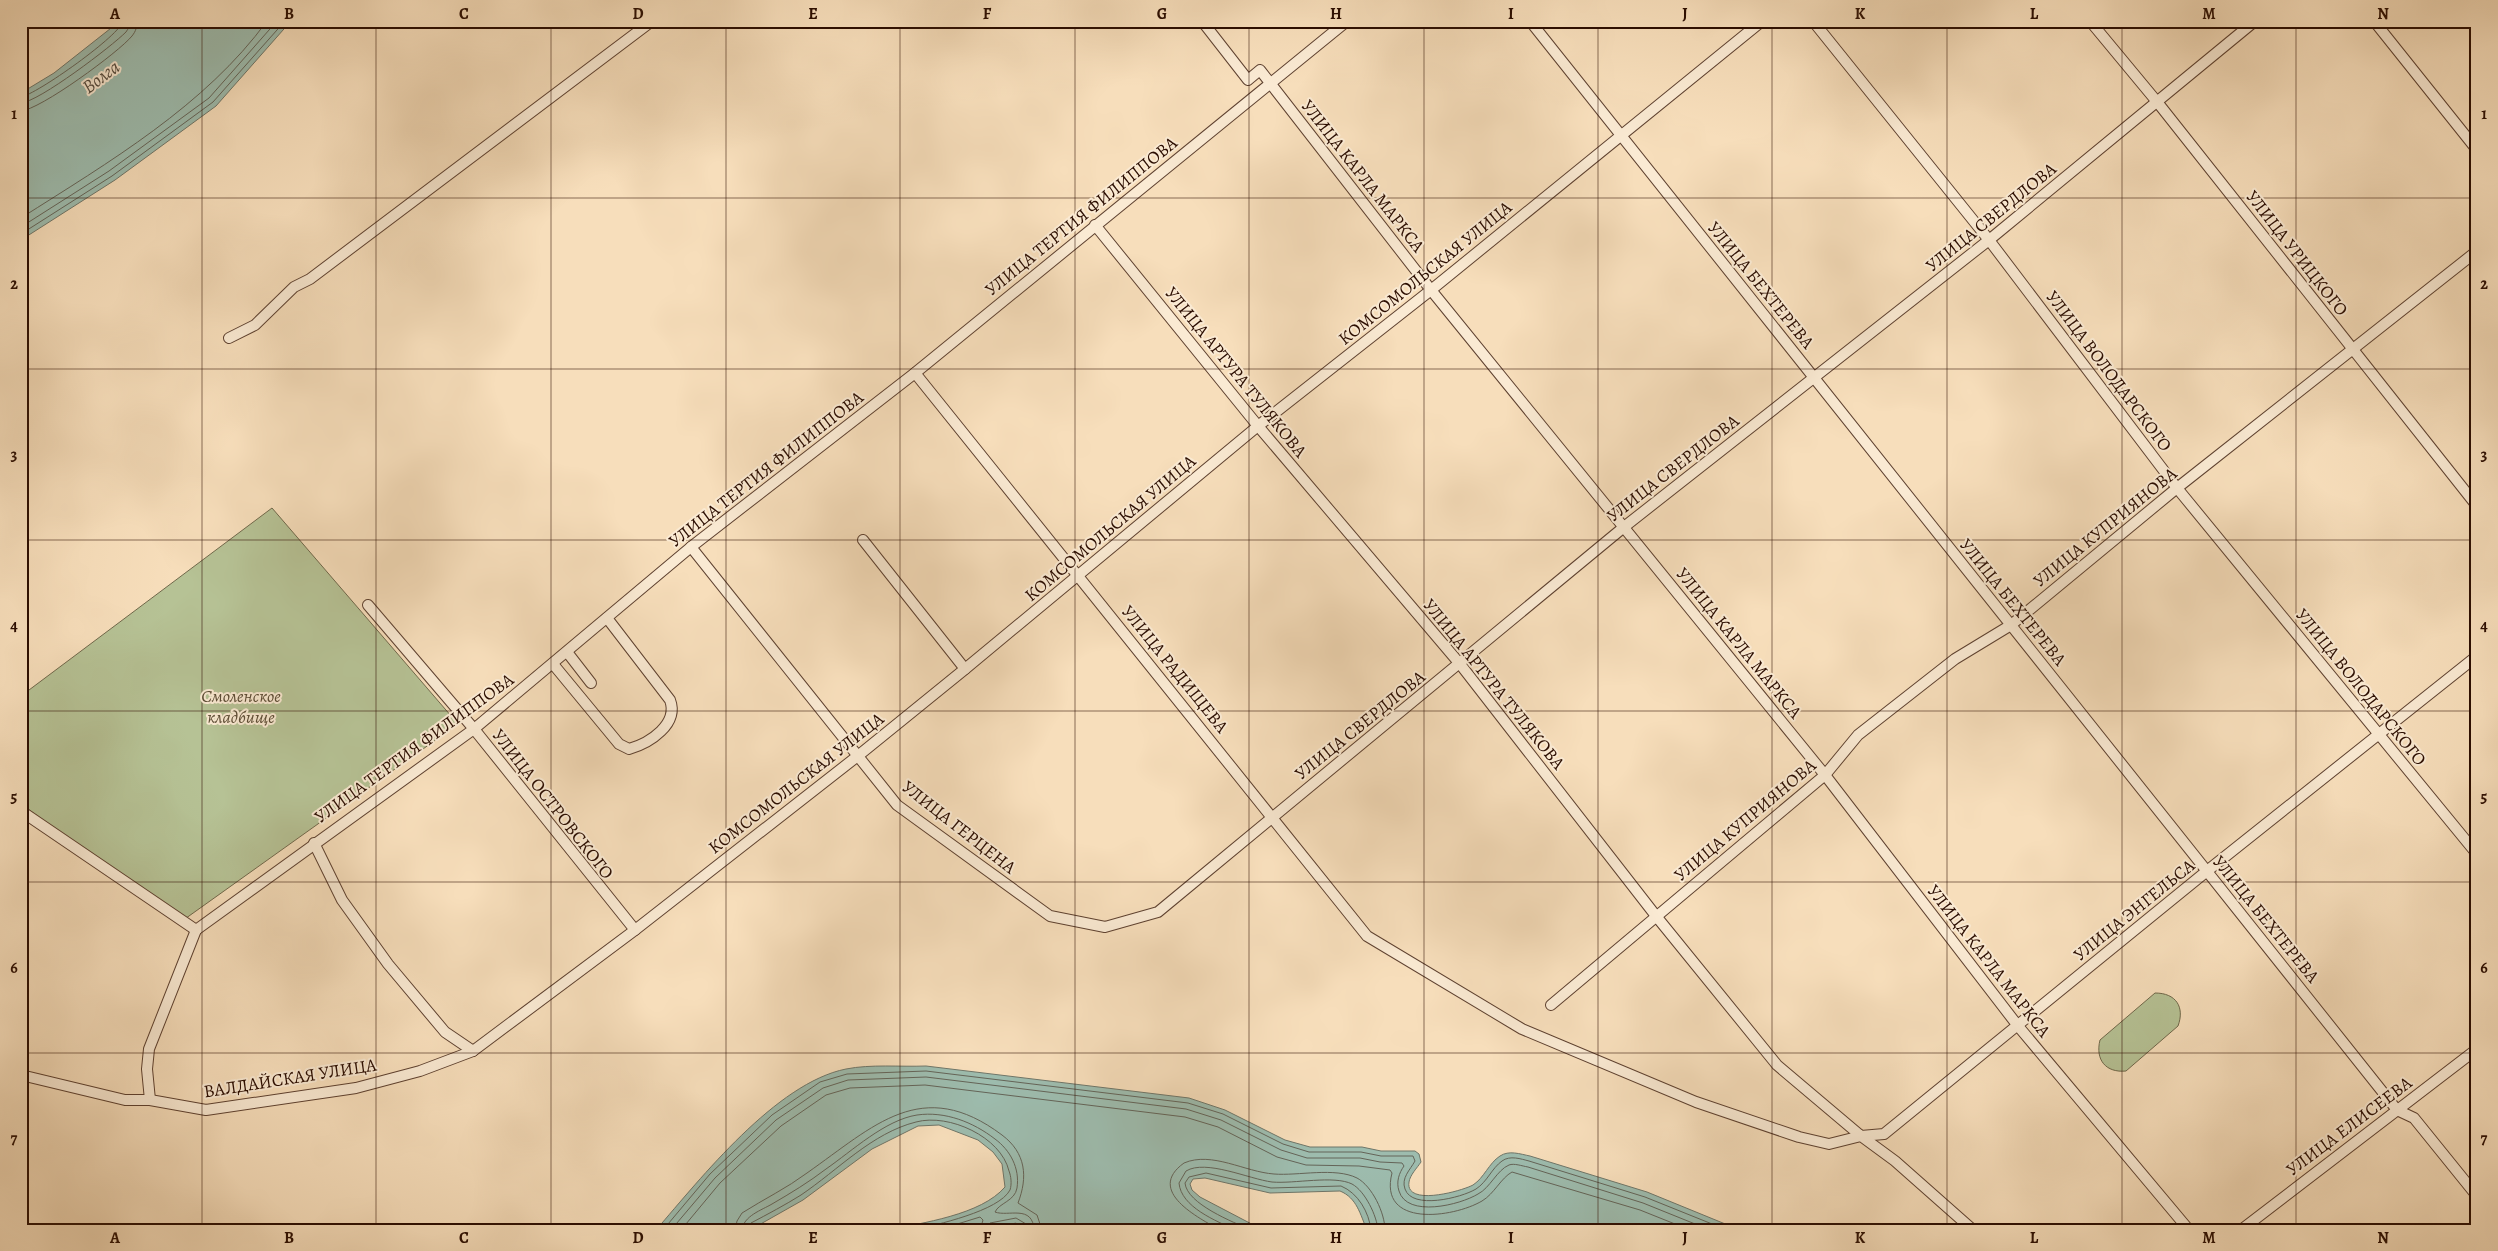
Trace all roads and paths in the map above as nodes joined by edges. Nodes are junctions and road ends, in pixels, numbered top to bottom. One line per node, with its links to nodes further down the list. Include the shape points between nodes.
1 (652, 21): 18 (street, via 294,287 255,325)
2 (1202, 21): 10 (street, via 1248,80 1260,70)
3 (1347, 21): 10 (street, УЛИЦА ТЕРТИЯ ФИЛИППОВА)
4 (1530, 21): 12 (street, УЛИЦА БЕХТЕРЕВА)
5 (1762, 21): 12 (street, КОМСОМОЛЬСКАЯ УЛИЦА)
6 (1813, 21): 15 (street, УЛИЦА ВОЛОДАРСКОГО)
7 (2090, 21): 11 (street, УЛИЦА УРИЦКОГО)
8 (2255, 21): 11 (street, УЛИЦА СВЕРДЛОВА)
9 (2374, 21): 13 (street)
10 (1266, 79): 14 (street, УЛИЦА ТЕРТИЯ ФИЛИППОВА); 17 (street, УЛИЦА КАРЛА МАРКСА)
11 (2158, 103): 15 (street, УЛИЦА СВЕРДЛОВА); 19 (street, УЛИЦА УРИЦКОГО)
12 (1621, 136): 17 (street, КОМСОМОЛЬСКАЯ УЛИЦА); 21 (street, УЛИЦА БЕХТЕРЕВА)
13 (2477, 150)
14 (1095, 225): 20 (street, УЛИЦА ТЕРТИЯ ФИЛИППОВА); 22 (street, УЛИЦА АРТУРА ТУЛЯКОВА)
15 (1989, 240): 21 (street, УЛИЦА СВЕРДЛОВА); 23 (street, УЛИЦА ВОЛОДАРСКОГО)
16 (2477, 251): 19 (street, УЛИЦА КУПРИЯНОВА)
17 (1431, 290): 22 (street, КОМСОМОЛЬСКАЯ УЛИЦА); 25 (street, УЛИЦА КАРЛА МАРКСА)
18 (229, 338)
19 (2353, 349): 23 (street, УЛИЦА КУПРИЯНОВА); 24 (street, УЛИЦА УРИЦКОГО)
20 (915, 373): 27 (street, УЛИЦА ТЕРТИЯ ФИЛИППОВА); 28 (street, УЛИЦА РАДИЩЕВА)
21 (1814, 378): 25 (street, УЛИЦА СВЕРДЛОВА); 31 (street, УЛИЦА БЕХТЕРЕВА)
22 (1258, 426): 28 (street, КОМСОМОЛЬСКАЯ УЛИЦА); 35 (street, УЛИЦА АРТУРА ТУЛЯКОВА)
23 (2177, 488): 31 (street, УЛИЦА КУПРИЯНОВА); 39 (street, УЛИЦА ВОЛОДАРСКОГО)
24 (2477, 506)
25 (1624, 527): 35 (street, УЛИЦА СВЕРДЛОВА); 41 (street, УЛИЦА КАРЛА МАРКСА)
26 (863, 540): 36 (street)
27 (691, 547): 30 (street, УЛИЦА ТЕРТИЯ ФИЛИППОВА); 40 (street, УЛИЦА ГЕРЦЕНА)
28 (1078, 576): 36 (street, КОМСОМОЛЬСКАЯ УЛИЦА); 43 (street, УЛИЦА РАДИЩЕВА)
29 (368, 605): 38 (street, УЛИЦА ОСТРОВСКОГО)
30 (607, 618): 32 (street, УЛИЦА ТЕРТИЯ ФИЛИППОВА); 34 (street, via 670,700 674,709 670,722 629,749 619,744)
31 (2011, 625): 41 (street, УЛИЦА КУПРИЯНОВА, via 1955,659 1858,735); 46 (street, УЛИЦА БЕХТЕРЕВА)
32 (567, 652): 34 (street, УЛИЦА ТЕРТИЯ ФИЛИППОВА); 37 (street)
33 (2477, 656): 39 (street, УЛИЦА ЭНГЕЛЬСА)
34 (553, 664): 38 (street, УЛИЦА ТЕРТИЯ ФИЛИППОВА)
35 (1460, 664): 43 (street, УЛИЦА СВЕРДЛОВА); 47 (street, УЛИЦА АРТУРА ТУЛЯКОВА)
36 (965, 669): 40 (street, КОМСОМОЛЬСКАЯ УЛИЦА)
37 (591, 683)
38 (474, 729): 44 (street, УЛИЦА ТЕРТИЯ ФИЛИППОВА); 50 (street, УЛИЦА ОСТРОВСКОГО)
39 (2379, 736): 45 (street, УЛИЦА ВОЛОДАРСКОГО); 46 (street, УЛИЦА ЭНГЕЛЬСА)
40 (859, 755): 48 (street, УЛИЦА ГЕРЦЕНА, via 897,805 1050,916); 50 (street, КОМСОМОЛЬСКАЯ УЛИЦА)
41 (1825, 776): 47 (street, УЛИЦА КУПРИЯНОВА); 52 (street, УЛИЦА КАРЛА МАРКСА)
42 (21, 810): 49 (street)
43 (1273, 816): 48 (street, УЛИЦА СВЕРДЛОВА, via 1158,912); 58 (street, УЛИЦА РАДИЩЕВА, via 1367,936 1522,1029 1696,1102 1799,1138 1829,1144)
44 (314, 843): 49 (street, УЛИЦА ТЕРТИЯ ФИЛИППОВА); 54 (street, via 342,900 388,964 445,1032)
45 (2477, 854)
46 (2207, 871): 52 (street, УЛИЦА ЭНГЕЛЬСА); 57 (street, УЛИЦА БЕХТЕРЕВА)
47 (1656, 916): 51 (street, УЛИЦА КУПРИЯНОВА); 58 (street, УЛИЦА АРТУРА ТУЛЯКОВА, via 1776,1065)
48 (1106, 927)
49 (196, 930): 56 (street, via 149,1050)
50 (635, 930): 54 (street, КОМСОМОЛЬСКАЯ УЛИЦА)
51 (1551, 1005)
52 (2018, 1026): 58 (street, УЛИЦА ЭНГЕЛЬСА, via 1884,1134); 61 (street, УЛИЦА КАРЛА МАРКСА)
53 (2477, 1049): 57 (street, УЛИЦА ЕЛИСЕЕВА)
54 (473, 1050): 56 (street, ВАЛДАЙСКАЯ УЛИЦА, via 420,1071 356,1088 206,1110)
55 (21, 1075): 56 (street, ВАЛДАЙСКАЯ УЛИЦА, via 125,1100)
56 (150, 1100)
57 (2397, 1110): 59 (street, УЛИЦА БЕХТЕРЕВА, via 2414,1118); 62 (street, УЛИЦА ЕЛИСЕЕВА)
58 (1861, 1136): 60 (street, УЛИЦА АРТУРА ТУЛЯКОВА, via 1895,1161)
59 (2477, 1196)
60 (1973, 1230)
61 (2189, 1230)
62 (2241, 1230)

